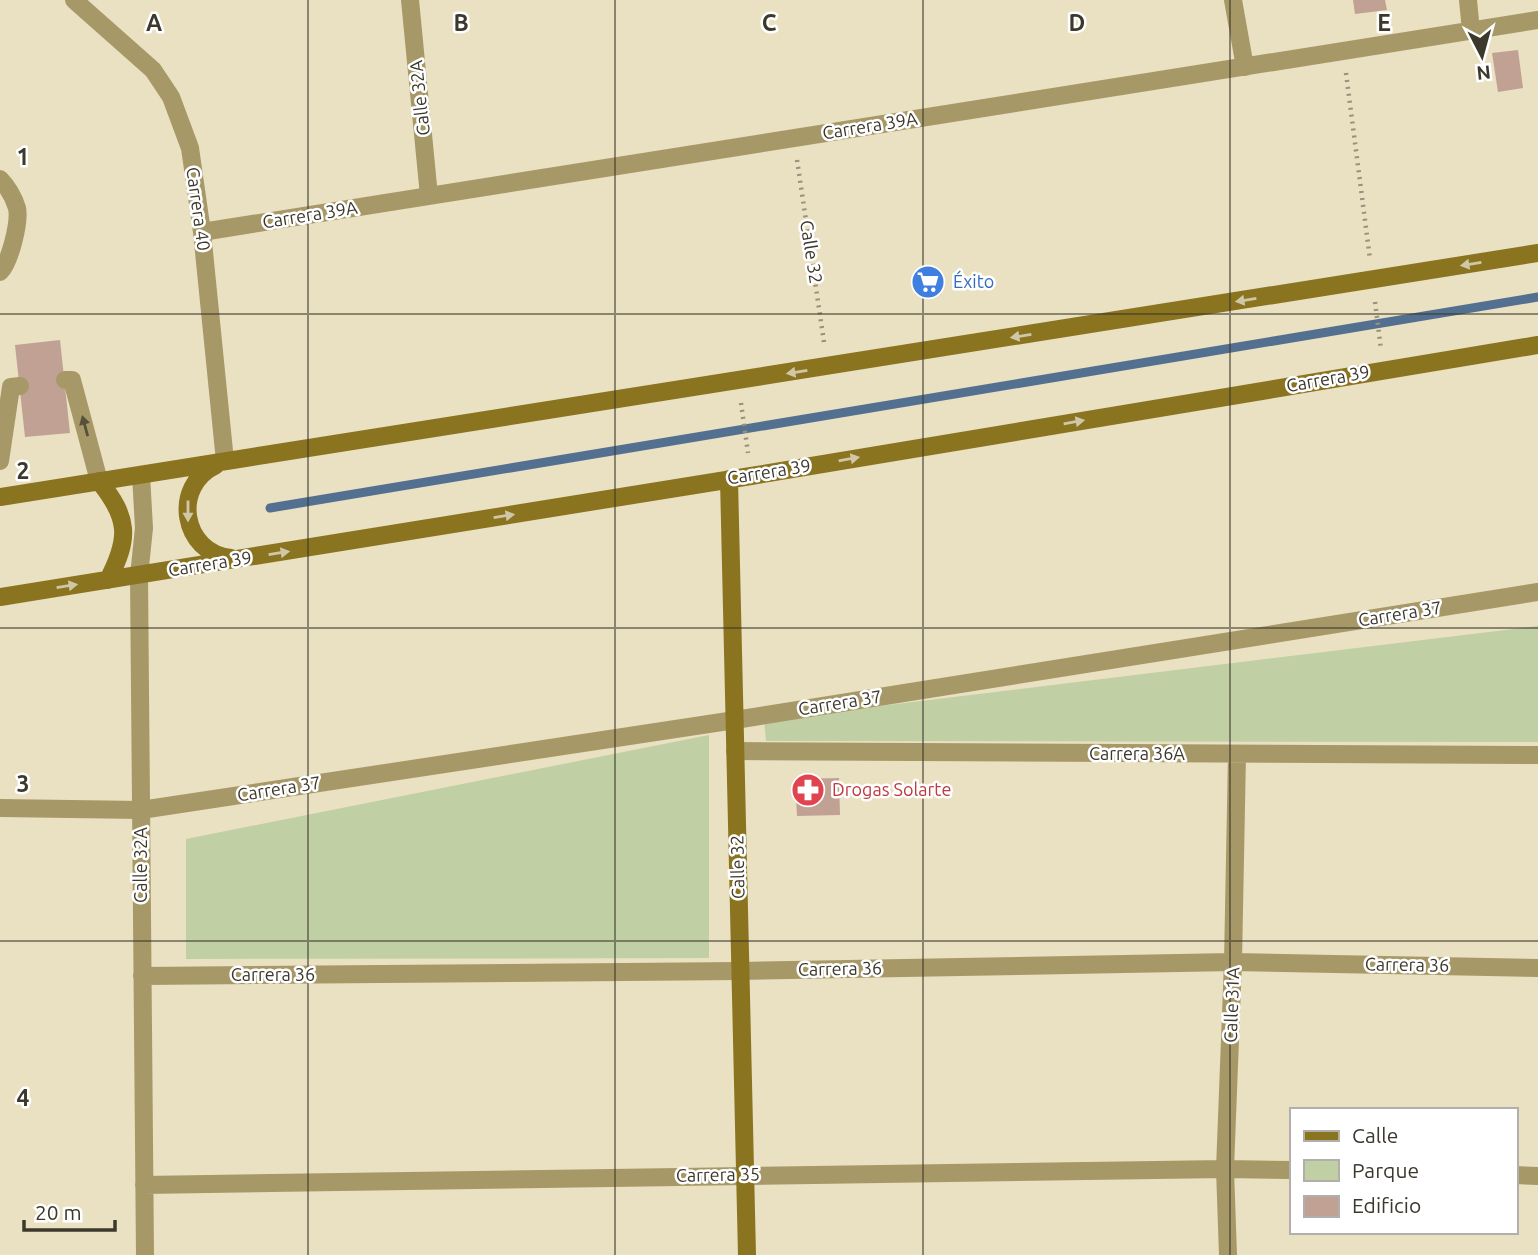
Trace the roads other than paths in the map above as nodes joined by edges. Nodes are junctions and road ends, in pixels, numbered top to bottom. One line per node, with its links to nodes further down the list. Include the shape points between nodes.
1 (74, 0): 10 (street, Carrera 40, via 153,70 171,97 190,148)
2 (410, 0): 9 (street, Calle 32A)
3 (1233, 0): 7 (street)
4 (1468, 0): 6 (street)
5 (1538, 20): 6 (street, Carrera 39A)
6 (1471, 31): 7 (street, Carrera 39A)
7 (1245, 66): 9 (street, Carrera 39A)
8 (0, 179): 12 (street, via 17,210 15,236)
9 (429, 196): 10 (street, Carrera 39A)
10 (202, 232): 17 (street, Carrera 40)
11 (1538, 253): 17 (main road, one-way to 17)
12 (0, 272)
13 (1538, 345): 19 (main road, Carrera 39, one-way to 13)
14 (65, 380): 20 (street, one-way to 14, via 72,380)
15 (20, 386): 16 (street, via 11,387)
16 (0, 461)
17 (225, 461): 18 (main road); 22 (main road, one-way to 22, via 205,470 191,486 186,508 189,529 202,546 220,557)
18 (141, 475): 20 (main road); 23 (street, Calle 32A, via 145,528)
19 (729, 478): 22 (main road, Carrera 39, one-way to 19); 27 (main road, Calle 32)
20 (99, 481): 21 (main road); 24 (main road, via 116,502 124,528 121,555)
21 (0, 497)
22 (242, 559): 23 (main road, Carrera 39)
23 (139, 576): 24 (main road, Carrera 39); 32 (street, Calle 32A)
24 (108, 580): 26 (main road, Carrera 39, one-way to 24)
25 (1538, 592): 27 (street, Carrera 37)
26 (0, 597)
27 (735, 720): 28 (main road, Calle 32); 32 (street, Carrera 37)
28 (735, 751): 29 (street, Carrera 36A); 35 (main road, Calle 32)
29 (1237, 754): 30 (street, Carrera 36A); 33 (street, Calle 31A)
30 (1538, 755)
31 (0, 807): 32 (street, Carrera 37)
32 (141, 810): 36 (street, Calle 32A)
33 (1233, 962): 34 (street, Carrera 36); 35 (street, Carrera 36); 37 (street, Calle 31A)
34 (1538, 968)
35 (740, 971): 36 (street, Carrera 36); 39 (main road, Calle 32)
36 (142, 976): 42 (street, Calle 32A)
37 (1226, 1169): 38 (street, Carrera 35); 39 (street, Carrera 35); 45 (street, Calle 31A)
38 (1290, 1170)
39 (745, 1174): 42 (street, Carrera 35); 44 (main road, Calle 32)
40 (1517, 1175): 41 (street)
41 (1538, 1176)
42 (144, 1185): 43 (street, Calle 32A)
43 (145, 1255)
44 (747, 1255)
45 (1228, 1255)

